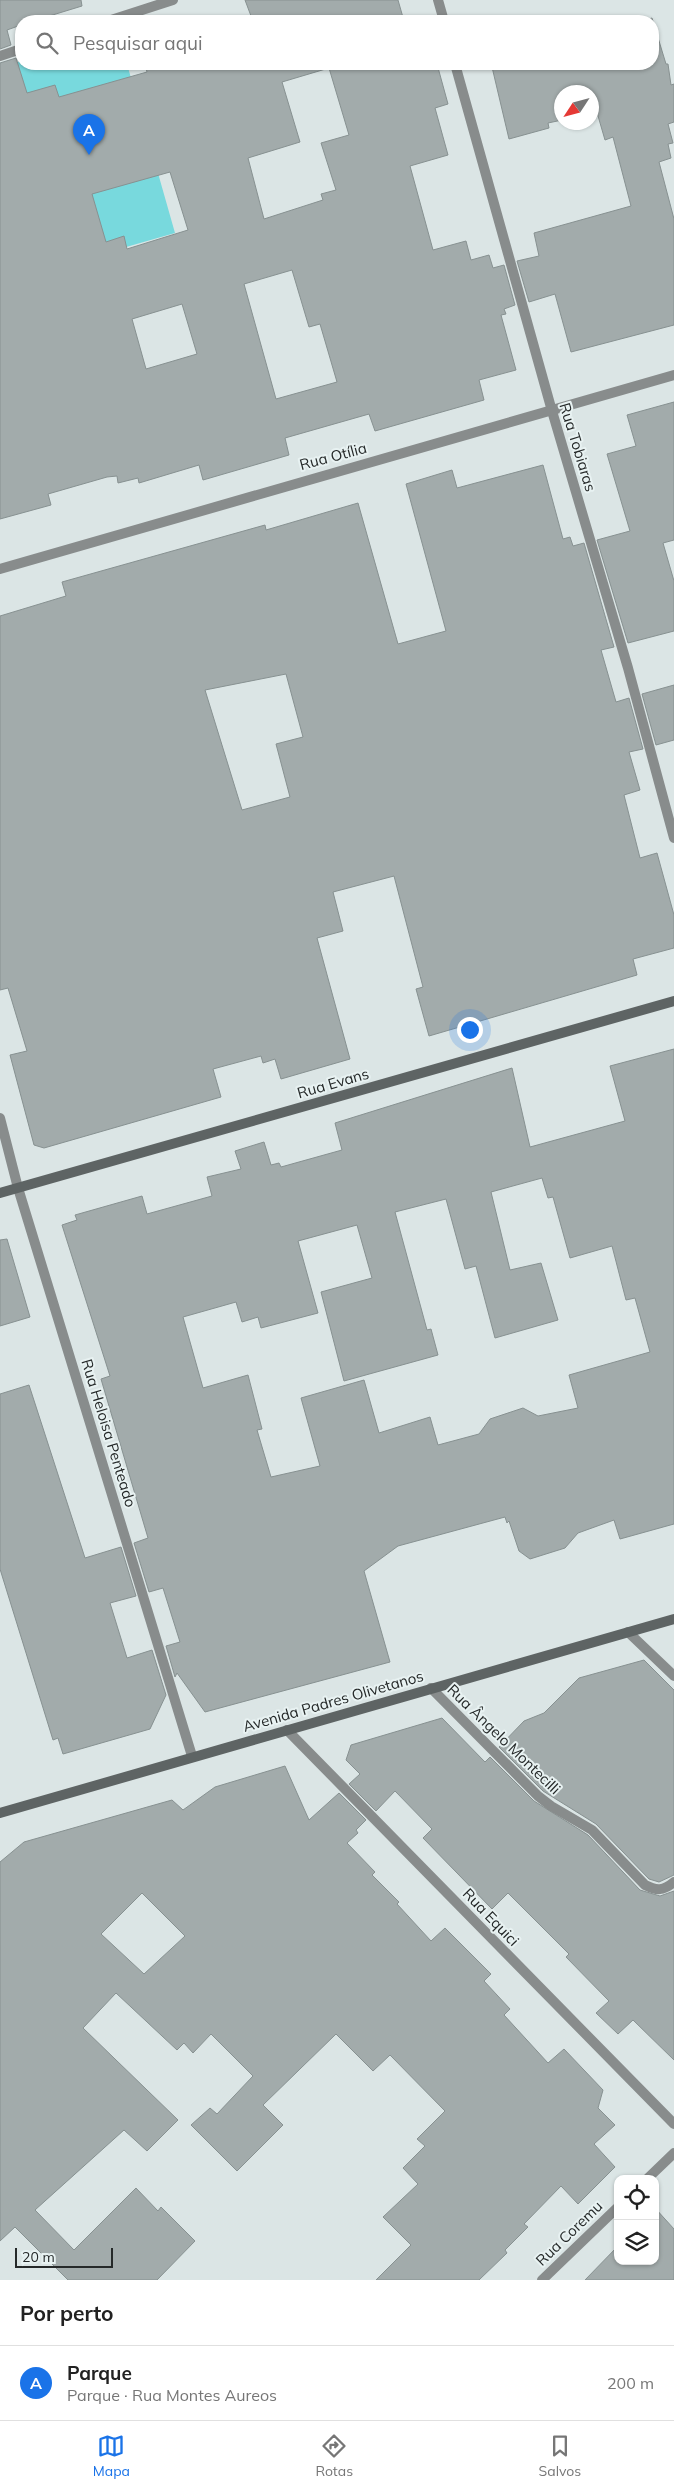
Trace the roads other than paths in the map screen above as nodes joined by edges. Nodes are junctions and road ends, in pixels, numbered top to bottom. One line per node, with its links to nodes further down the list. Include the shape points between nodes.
1 (173, 0): 3 (street)
2 (438, 0): 4 (street)
3 (127, 15)
4 (442, 15)
5 (15, 51): 6 (street)
6 (0, 56)
7 (457, 70): 9 (street, Rua Tobiaras)
8 (674, 375): 9 (street, Rua Otília)
9 (552, 411): 10 (street, Rua Otília); 11 (street, Rua Tobiaras)
10 (0, 568)
11 (674, 838)
12 (674, 1001): 14 (street, Rua Evans)
13 (0, 1118): 14 (street, Rua Heloisa Penteado)
14 (18, 1188): 15 (street, Rua Evans); 21 (street, Rua Heloisa Penteado)
15 (0, 1193)
16 (674, 1619): 17 (street, Avenida Padres Olivetanos)
17 (628, 1632): 18 (street); 19 (street, Avenida Padres Olivetanos)
18 (674, 1676)
19 (431, 1688): 20 (street, Avenida Padres Olivetanos); 23 (street, Rua Ângelo Montecilli, via 538,1796 592,1830 645,1885 655,1891)
20 (287, 1730): 21 (street, Avenida Padres Olivetanos); 24 (street, Rua Equici)
21 (192, 1756): 22 (street, Avenida Padres Olivetanos)
22 (0, 1813)
23 (674, 1882)
24 (674, 2124)
25 (674, 2153): 26 (street)
26 (651, 2175)
27 (614, 2211): 28 (street, Rua Coremu)
28 (542, 2280)

